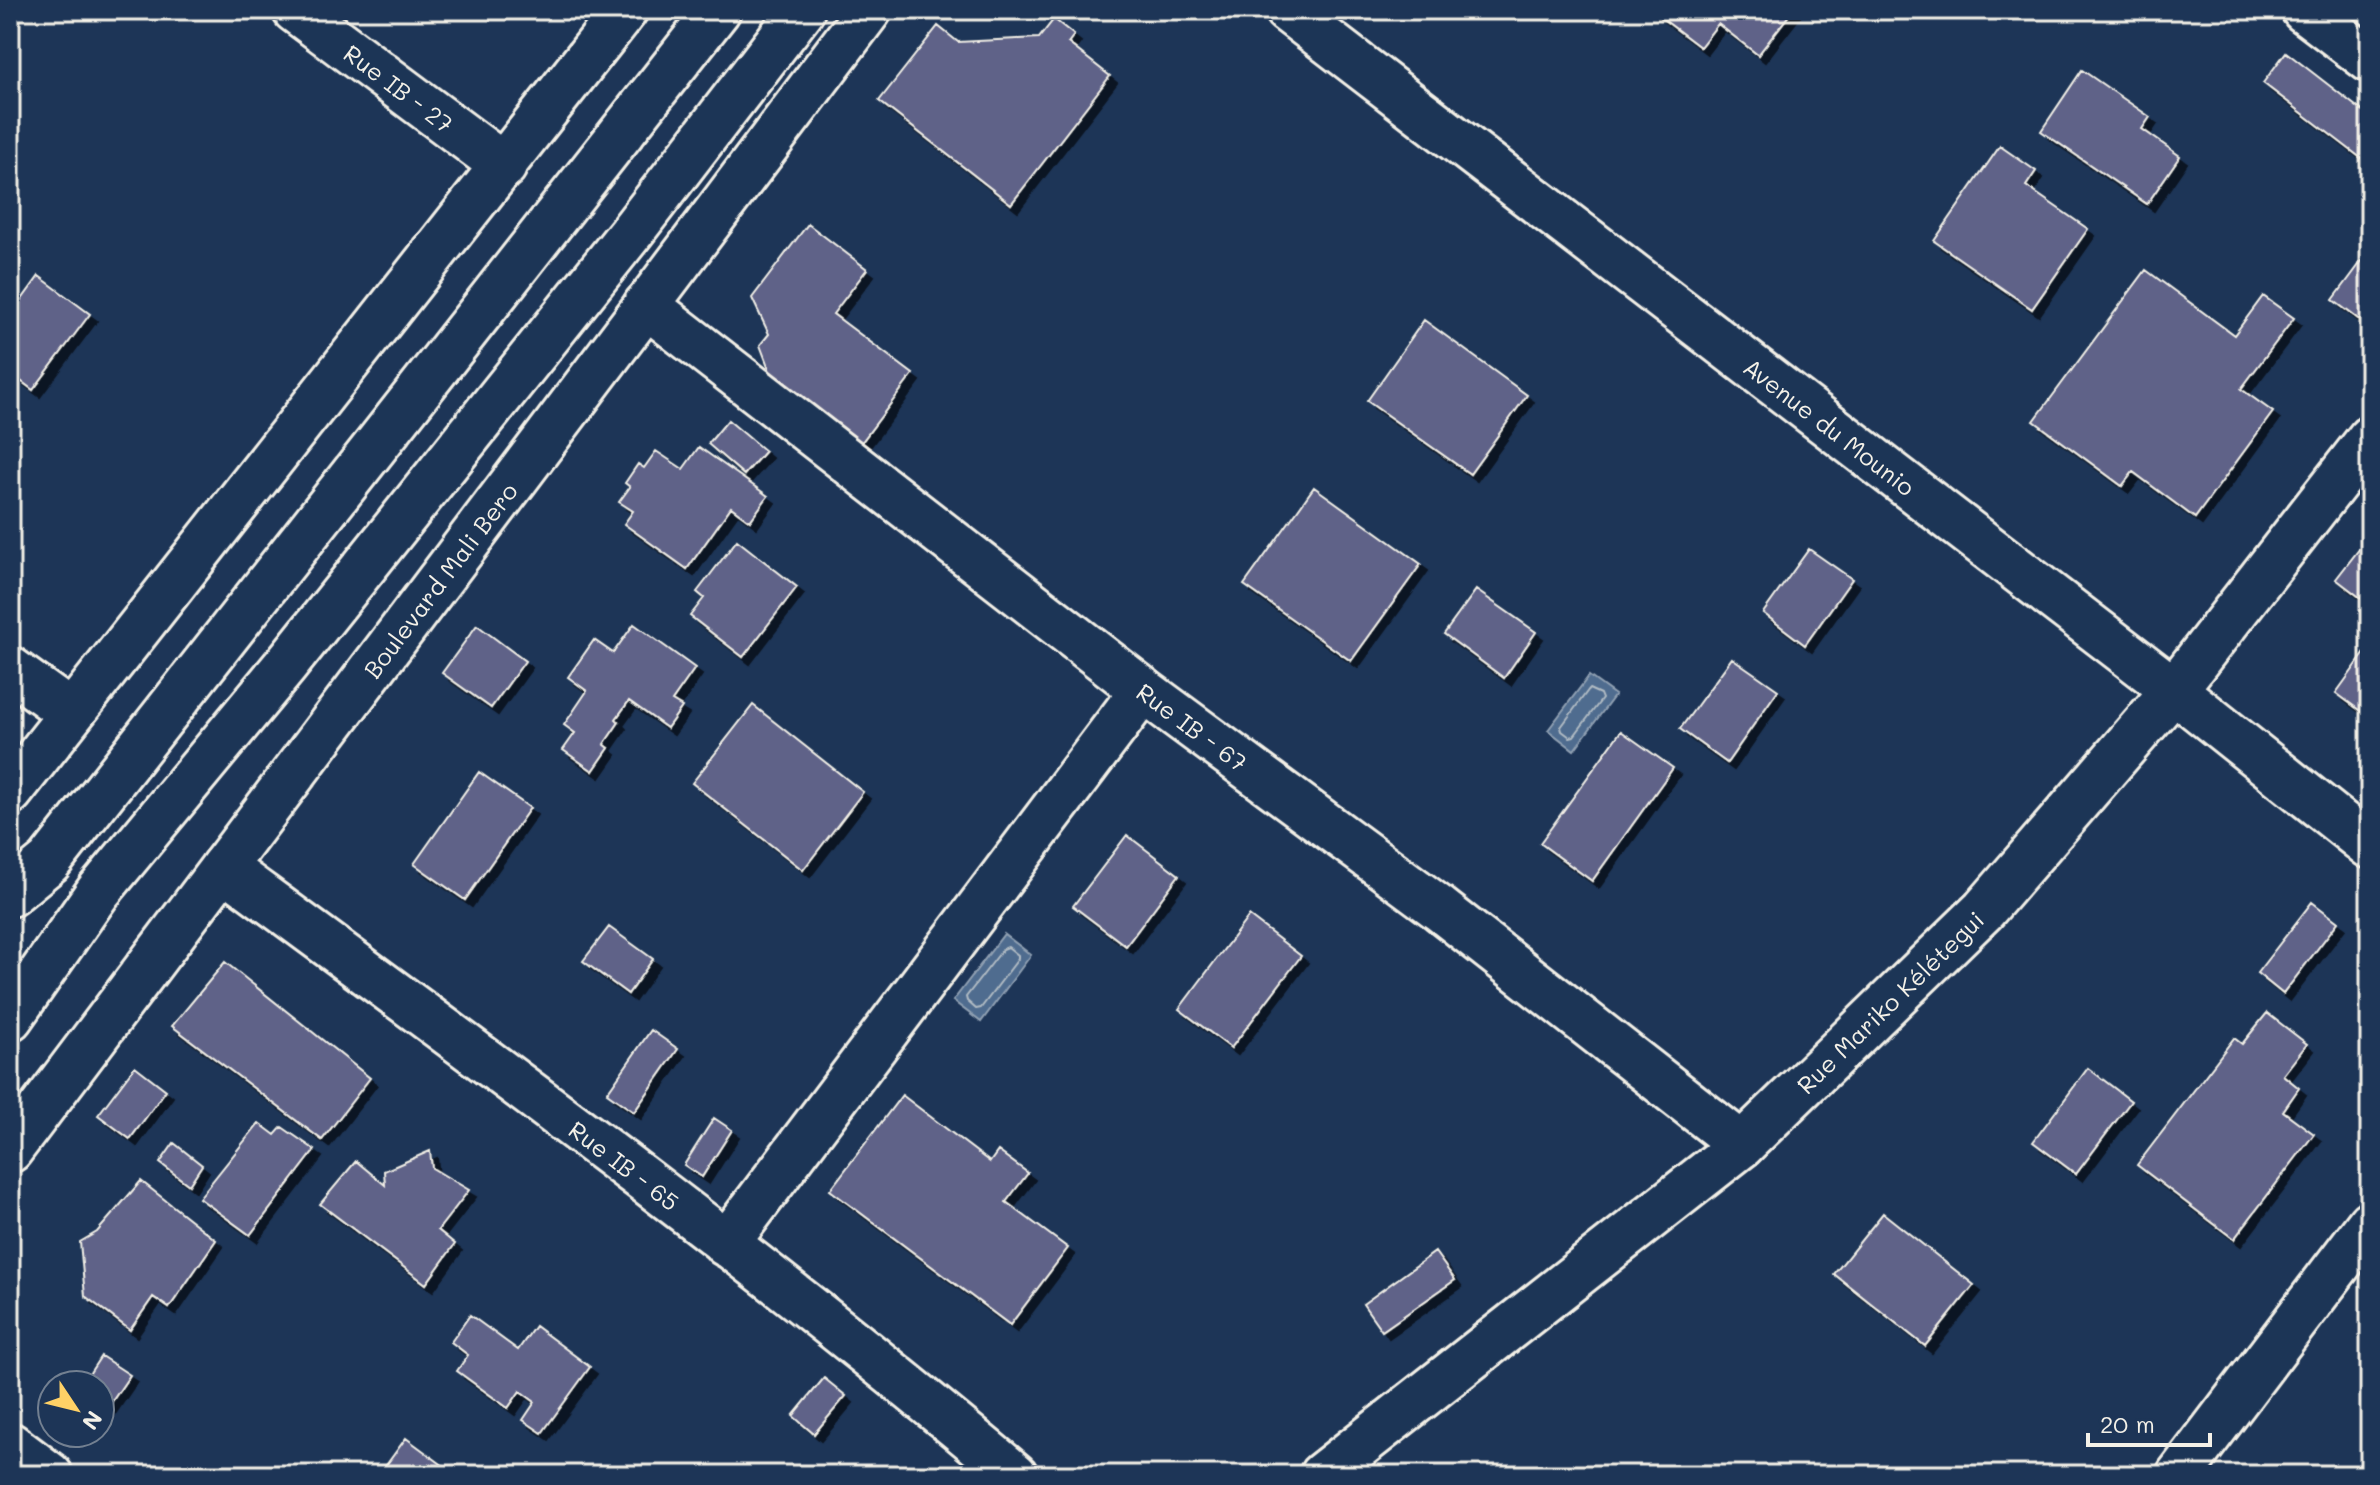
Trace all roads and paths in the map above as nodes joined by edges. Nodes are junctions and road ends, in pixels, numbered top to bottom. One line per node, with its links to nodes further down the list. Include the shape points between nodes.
1 (295, 10): 9 (street, Rue IB - 27)
2 (625, 10): 9 (street)
3 (718, 10): 18 (street)
4 (802, 10): 20 (street, via 305,641)
5 (869, 10): 10 (street, Boulevard Mali Bero)
6 (1287, 10): 14 (street, Avenue du Mounio)
7 (2304, 10): 8 (street)
8 (2370, 60)
9 (504, 166): 15 (street)
10 (646, 305): 13 (street, Rue IB - 67); 19 (street, Boulevard Mali Bero)
11 (2370, 438): 14 (street, Rue Mariko Kélétegui)
12 (10, 669): 15 (street)
13 (1143, 690): 25 (street, Rue IB - 67, via 1440,909); 28 (street)
14 (2174, 690): 17 (street, Avenue du Mounio); 25 (street, Rue Mariko Kélétegui, via 1984,910)
15 (71, 713): 16 (street)
16 (10, 792)
17 (2370, 846)
18 (49, 862): 21 (street); 22 (street)
19 (223, 867): 26 (street, Boulevard Mali Bero); 28 (street, Rue IB - 65)
20 (98, 892): 23 (street); 24 (street)
21 (10, 894)
22 (10, 915)
23 (10, 991)
24 (10, 1018)
25 (1742, 1145): 32 (street, Rue Mariko Kélétegui)
26 (10, 1150)
27 (2370, 1223): 33 (street)
28 (726, 1244): 31 (street, Rue IB - 65)
29 (10, 1445): 30 (street)
30 (50, 1475)
31 (1015, 1475)
32 (1322, 1475)
33 (2179, 1475)

